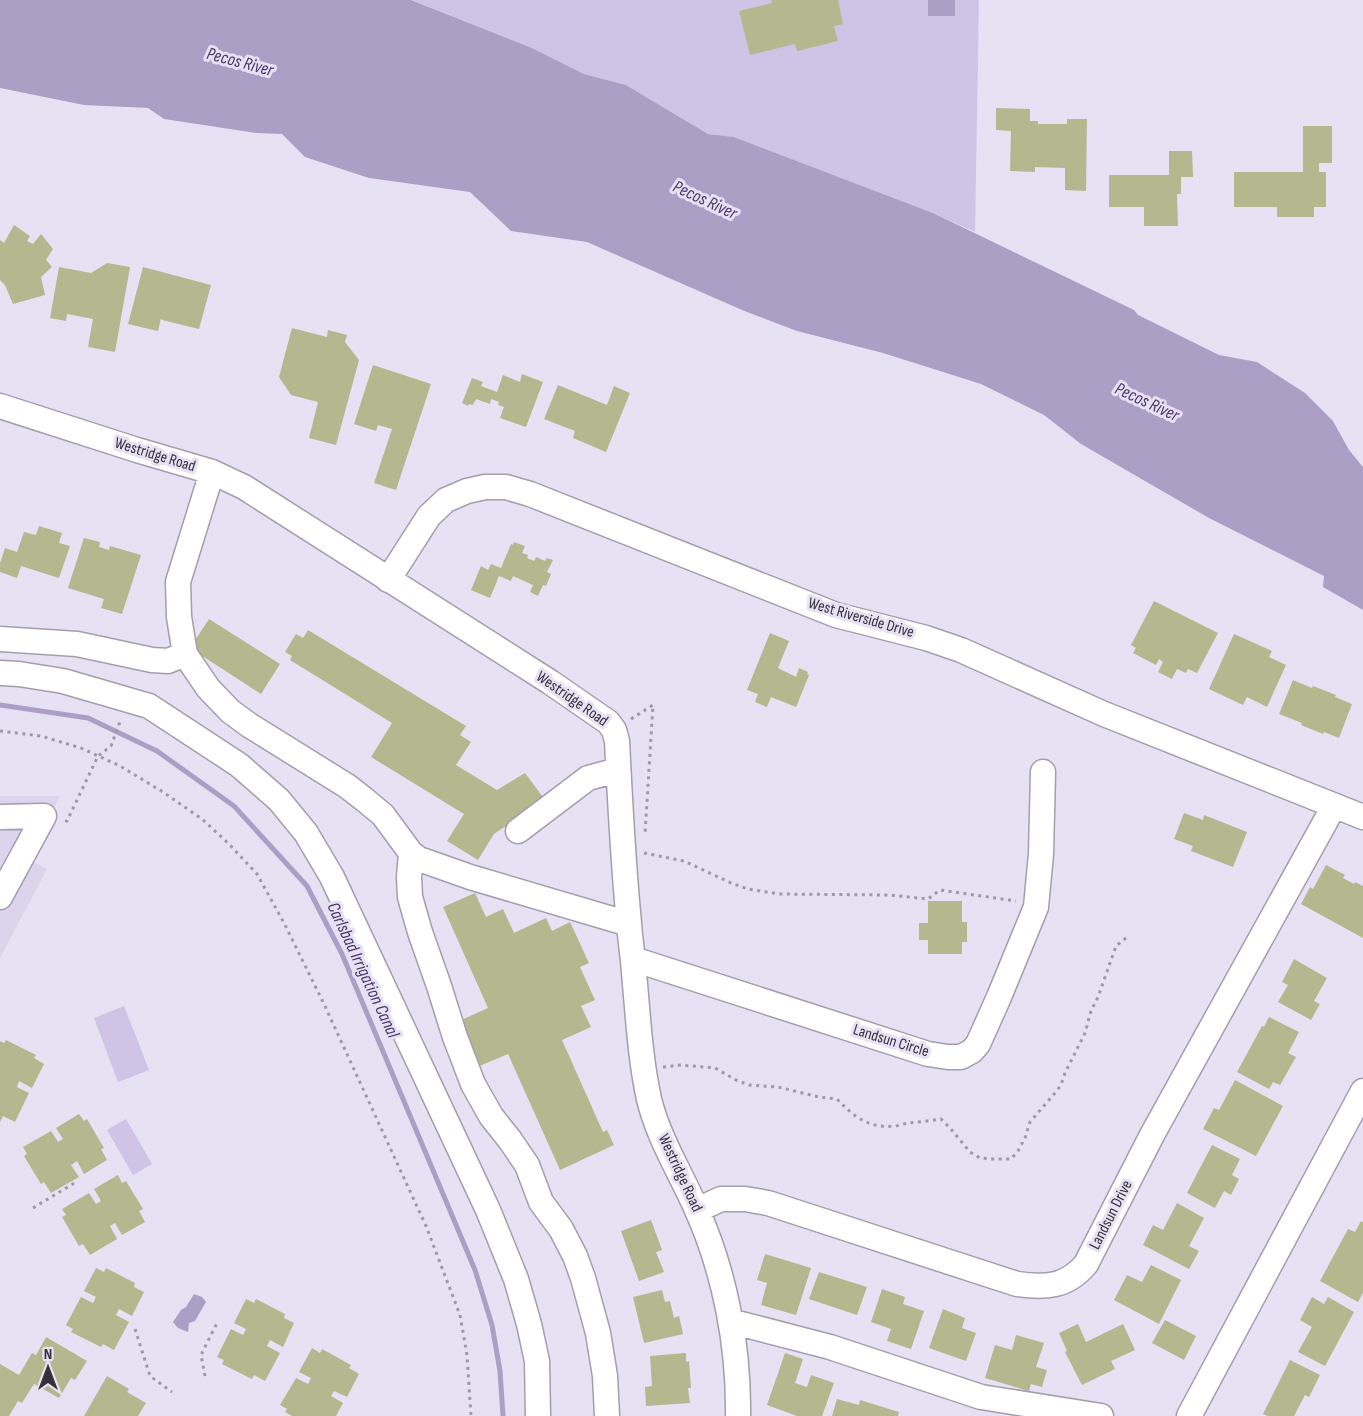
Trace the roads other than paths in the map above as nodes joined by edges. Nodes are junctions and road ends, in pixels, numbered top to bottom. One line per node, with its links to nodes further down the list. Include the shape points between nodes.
1 (0, 406): 2 (street, Westridge Road)
2 (212, 472): 3 (street, Westridge Road, via 244,487); 5 (street, via 178,582)
3 (388, 580): 7 (street, Westridge Road, via 608,722 617,741); 9 (street, West Riverside Drive, via 429,516 446,500 485,487 506,487 836,615 961,650 1104,714)
4 (0, 639): 5 (street, via 77,644 152,660 168,661)
5 (185, 654): 13 (street, via 208,688 230,711 365,800 383,815)
6 (0, 673): 20 (street, via 63,681 149,706 239,765 279,800 306,833 332,877 488,1210 516,1279 537,1361)
7 (618, 770): 12 (street, via 588,778); 15 (street, Westridge Road)
8 (1043, 771): 16 (street, Landsun Circle, via 1036,907 978,1044 962,1057 928,1054)
9 (1334, 806): 11 (street, West Riverside Drive); 18 (street, Landsun Drive, via 1078,1274 1066,1281 1033,1287 768,1203 721,1199)
10 (0, 817): 14 (street, via 44,816)
11 (1363, 818)
12 (518, 831)
13 (411, 854): 15 (street, via 470,877); 21 (street, via 410,897 473,1084 526,1165 541,1202 561,1229 583,1278 598,1333)
14 (0, 897)
15 (629, 924): 16 (street, Westridge Road)
16 (633, 959): 18 (street, Westridge Road, via 650,1102)
17 (1363, 1091): 24 (street)
18 (697, 1210): 19 (street, Westridge Road, via 717,1265)
19 (730, 1321): 22 (street, Westridge Road); 23 (street, via 830,1347 981,1397)
20 (538, 1416)
21 (607, 1416)
22 (738, 1416)
23 (1101, 1416)
24 (1189, 1416)

